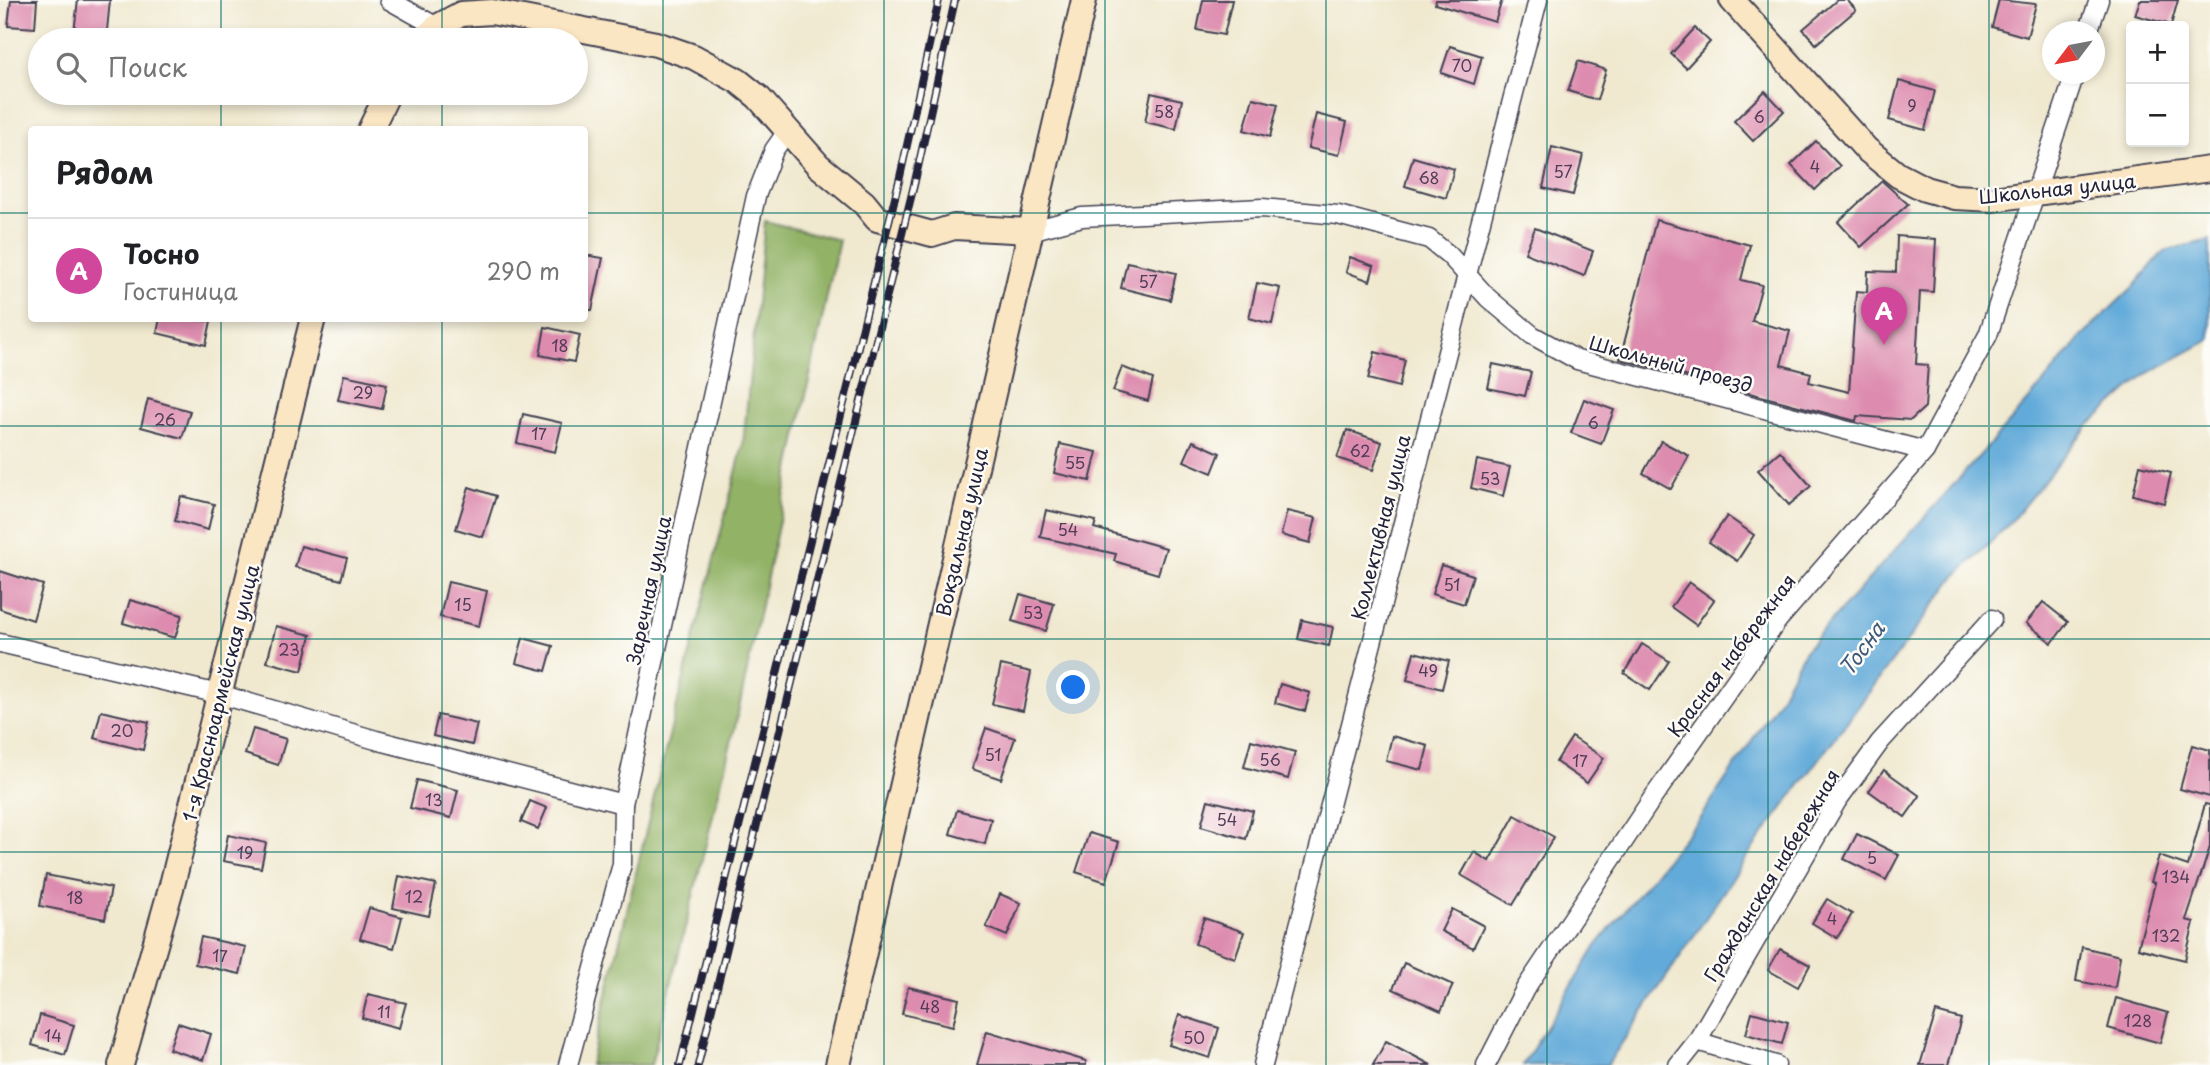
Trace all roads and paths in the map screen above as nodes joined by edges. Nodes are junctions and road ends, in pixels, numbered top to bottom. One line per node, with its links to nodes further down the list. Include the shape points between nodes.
1 (389, 0): 7 (street)
2 (1084, 0): 17 (street, Вокзальная улица)
3 (1538, 0): 18 (street, Коллективная улица)
4 (1732, 0): 16 (street, Школьная улица, via 1866,149 1898,175 1954,197)
5 (2099, 0): 6 (street)
6 (2092, 21)
7 (422, 28)
8 (439, 28): 9 (street, via 461,14 492,12)
9 (574, 28)
10 (588, 31): 14 (street, via 694,57 758,97)
11 (2071, 84): 16 (street, Красная набережная)
12 (382, 105): 13 (street)
13 (372, 126)
14 (788, 130): 17 (street, via 818,165 864,203 939,218 954,227); 24 (street, Заречная улица, via 774,150 756,196)
15 (2210, 169): 16 (street, Школьная улица)
16 (2035, 195): 20 (street, Красная набережная, via 1988,335)
17 (1030, 231): 18 (street, Школьный проезд, via 1082,217 1262,208 1338,215 1429,239); 28 (street, Вокзальная улица)
18 (1467, 275): 20 (street, Школьный проезд, via 1532,335 1577,360); 29 (street, Коллективная улица)
19 (312, 322): 23 (street, 1-я Красноармейская улица)
20 (1926, 451): 30 (street, Красная набережная, via 1770,631 1525,989)
21 (1992, 619): 25 (street, Гражданская набережная, via 1880,742 1837,801)
22 (0, 643): 23 (street)
23 (219, 694): 24 (street); 26 (street, 1-я Красноармейская улица)
24 (623, 804): 27 (street, Заречная улица, via 622,863)
25 (1697, 1041): 31 (street, Гражданская набережная); 32 (street)
26 (121, 1065)
27 (568, 1065)
28 (838, 1065)
29 (1263, 1065)
30 (1486, 1065)
31 (1678, 1065)
32 (1776, 1065)

